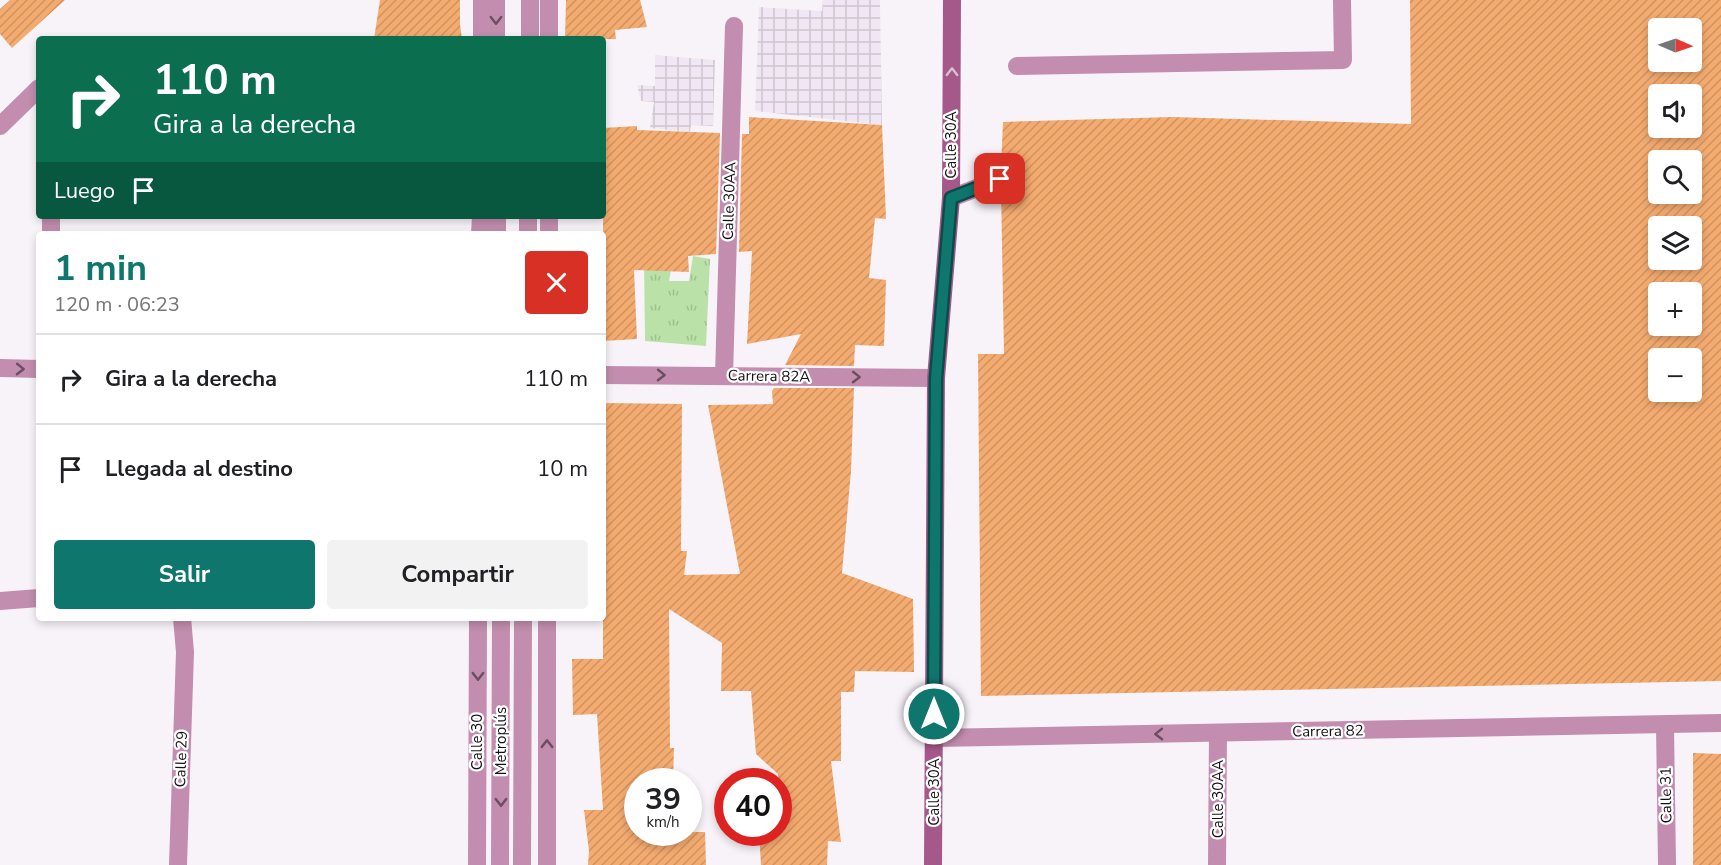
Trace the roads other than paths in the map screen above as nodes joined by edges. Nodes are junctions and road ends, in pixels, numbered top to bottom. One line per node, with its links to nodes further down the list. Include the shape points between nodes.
1 (482, 0): 8 (street)
2 (496, 0): 9 (street, one-way to 9)
3 (530, 0): 10 (street)
4 (549, 0): 11 (street)
5 (952, 0): 16 (street, Calle 30A, one-way to 5)
6 (1342, 0): 12 (street, via 1343,60)
7 (734, 26): 20 (street, Calle 30AA)
8 (482, 36)
9 (496, 36)
10 (530, 36)
11 (549, 36)
12 (1017, 66)
13 (36, 91): 14 (street)
14 (0, 126)
15 (1000, 179): 16 (street)
16 (951, 198): 21 (street, Calle 30A)
17 (0, 368): 18 (street, one-way to 18)
18 (36, 369)
19 (606, 375): 20 (street, Carrera 82A, one-way to 20)
20 (724, 376): 21 (street, Carrera 82A, one-way to 21)
21 (936, 378): 32 (street, Calle 30A)
22 (36, 598): 23 (street)
23 (0, 601)
24 (182, 621): 33 (street, Calle 29, via 185,652)
25 (478, 621): 34 (street, Calle 30, one-way to 34)
26 (501, 621): 35 (street, Metroplús, one-way to 35)
27 (523, 621): 36 (street, Metroplús)
28 (547, 621): 37 (street, one-way to 28)
29 (1721, 723): 30 (street, Carrera 82)
30 (1665, 725): 31 (street, Carrera 82); 40 (street, Calle 31)
31 (1218, 733): 32 (street, Carrera 82, one-way to 32); 39 (street, Calle 30AA)
32 (934, 738): 38 (street, Calle 30A)
33 (178, 865)
34 (477, 865)
35 (500, 865)
36 (522, 865)
37 (547, 865)
38 (933, 865)
39 (1217, 865)
40 (1667, 865)

